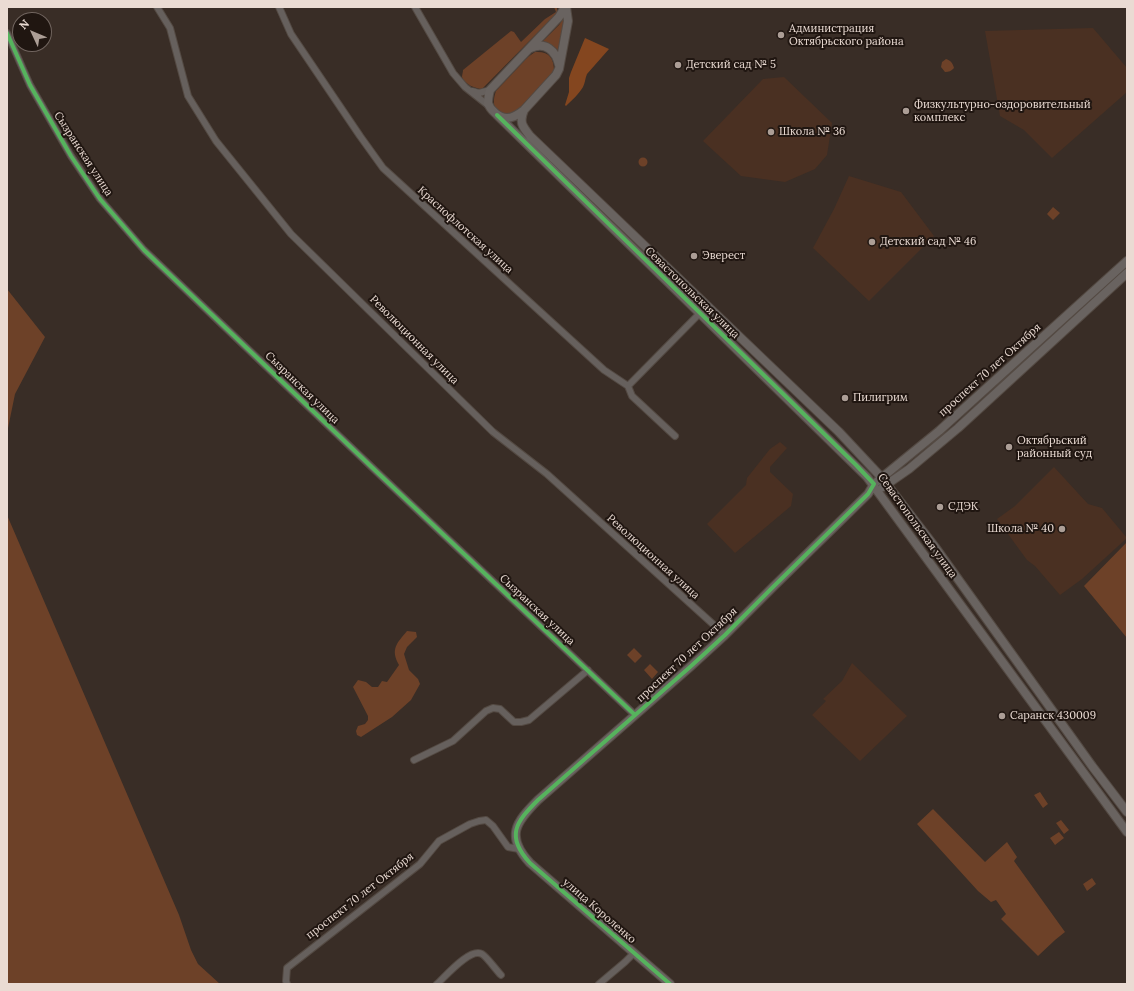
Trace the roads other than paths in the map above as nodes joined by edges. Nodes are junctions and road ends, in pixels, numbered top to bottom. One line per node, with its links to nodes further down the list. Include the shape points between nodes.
1 (157, 7): 32 (street, Революционная улица, via 170,28 188,96 216,141 292,234 493,432 547,474)
2 (278, 7): 21 (street, Краснофлотская улица, via 291,34 383,168 604,370)
3 (415, 7): 9 (street, via 453,73)
4 (566, 7): 6 (street); 7 (street, via 568,22)
5 (7, 33): 33 (street, Сызранская улица, via 30,85 71,156 100,199 144,250)
6 (527, 51): 7 (street, via 539,46 550,49 557,58); 8 (street)
7 (559, 69): 11 (street, via 552,81)
8 (490, 90): 9 (street, via 479,93); 10 (street)
9 (470, 91): 10 (street)
10 (490, 107): 12 (street, Севастопольская улица)
11 (524, 110): 12 (street, via 507,118); 17 (street, Севастопольская улица, via 521,122 530,136)
12 (497, 115): 18 (street, Севастопольская улица)
13 (1127, 261): 15 (street, проспект 70 лет Октября)
14 (1127, 273): 16 (street, проспект 70 лет Октября)
15 (1095, 290): 16 (street); 19 (street, проспект 70 лет Октября)
16 (1101, 296): 20 (street, проспект 70 лет Октября)
17 (707, 306): 18 (street); 22 (street, Севастопольская улица)
18 (700, 313): 21 (street); 25 (street, Севастопольская улица)
19 (1040, 339): 20 (street); 23 (street, проспект 70 лет Октября)
20 (1047, 346): 24 (street, проспект 70 лет Октября)
21 (628, 386): 28 (street, Краснофлотская улица, via 632,396)
22 (790, 387): 25 (street); 26 (street, Севастопольская улица)
23 (987, 387): 24 (street); 29 (street, проспект 70 лет Октября, via 935,435)
24 (995, 392): 30 (street, проспект 70 лет Октября, via 934,448)
25 (784, 394): 27 (street, Севастопольская улица)
26 (811, 406): 27 (street); 29 (street, Севастопольская улица)
27 (803, 414): 31 (street, Севастопольская улица)
28 (674, 436)
29 (882, 478): 30 (street, Севастопольская улица); 31 (street, проспект 70 лет Октября)
30 (887, 485): 31 (street, проспект 70 лет Октября); 36 (street, Севастопольская улица)
31 (876, 488): 32 (street, проспект 70 лет Октября); 37 (street, Севастопольская улица)
32 (725, 635): 34 (street, проспект 70 лет Октября)
33 (588, 670): 34 (street, Сызранская улица); 35 (street, via 529,720 514,722 500,709 493,708 486,711 453,741)
34 (635, 715): 38 (street, проспект 70 лет Октября, via 526,812 518,822 515,833)
35 (414, 760)
36 (1127, 812)
37 (1127, 832)
38 (519, 849): 39 (street, улица Короленко, via 530,863); 41 (street, проспект 70 лет Октября, via 508,848 486,820 470,824 439,841 420,864 287,968)
39 (634, 953): 43 (street); 44 (street, улица Короленко)
40 (501, 975): 42 (street, via 482,954 476,953 467,957)
41 (287, 984)
42 (437, 984)
43 (600, 984)
44 (670, 984)

